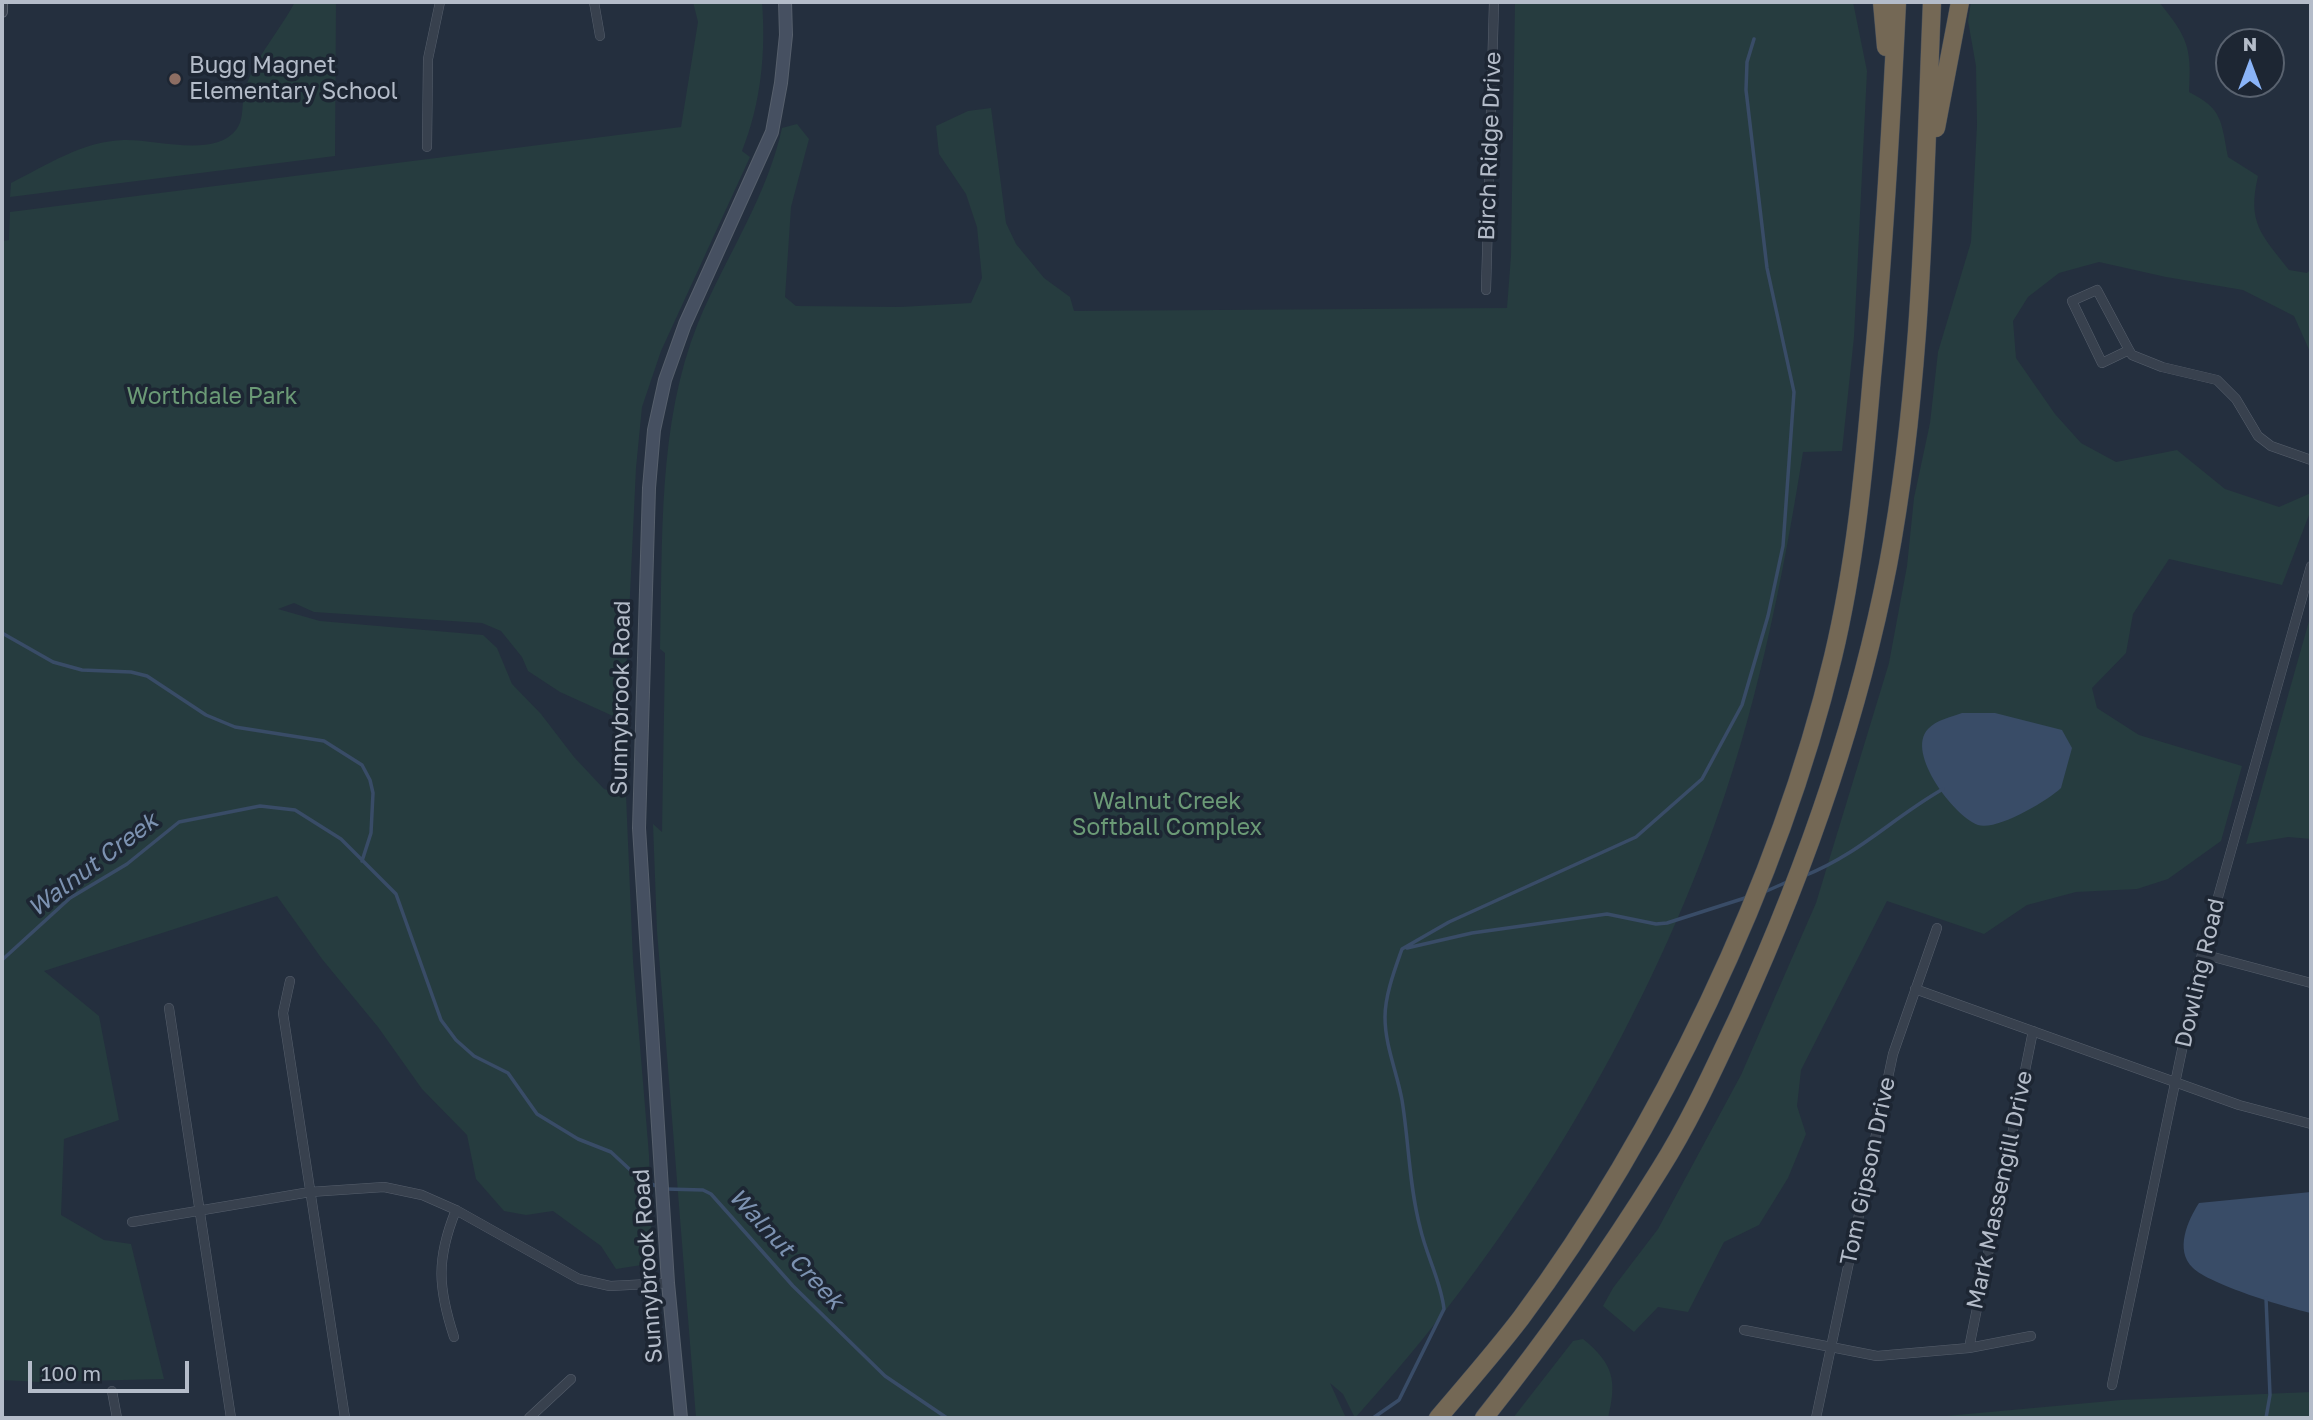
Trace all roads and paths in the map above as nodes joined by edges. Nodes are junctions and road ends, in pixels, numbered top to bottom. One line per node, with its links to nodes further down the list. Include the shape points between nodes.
1 (2, 2): 10 (street)
2 (440, 2): 13 (street, via 428,59)
3 (594, 2): 11 (street)
4 (785, 2): 32 (main road, Sunnybrook Road, via 782,71 772,132 685,324 654,430 644,597 639,828)
5 (1494, 2): 15 (street, Birch Ridge Drive)
6 (1882, 2): 12 (highway)
7 (1897, 2): 12 (highway)
8 (1932, 2): 14 (highway)
9 (1960, 2): 14 (highway)
10 (2, 12)
11 (600, 36)
12 (1891, 110): 46 (highway, via 1863,485 1833,656 1776,841 1661,1098 1579,1234 1521,1318)
13 (427, 147)
14 (1925, 186): 47 (highway, via 1908,415 1887,566 1858,689 1814,834 1770,947 1709,1079 1661,1167 1551,1334)
15 (1486, 290)
16 (2129, 350): 16 (street, via 2102,363 2072,301 2097,290); 17 (street, via 2162,367 2217,380 2236,399 2258,436 2271,446)
17 (2311, 460)
18 (2311, 566): 20 (street, Dowling Road)
19 (1937, 928): 23 (street, Tom Gipson Drive)
20 (2202, 954): 22 (street); 26 (street, Dowling Road)
21 (290, 981): 28 (street, via 283,1013)
22 (2311, 983)
23 (1915, 989): 25 (street); 36 (street, Tom Gipson Drive, via 1893,1054)
24 (169, 1008): 30 (street)
25 (2033, 1031): 26 (street); 37 (street, Mark Massengill Drive)
26 (2175, 1081): 27 (street, via 2239,1105); 39 (street, Dowling Road)
27 (2311, 1124)
28 (310, 1192): 29 (street, via 384,1186); 30 (street); 43 (street)
29 (456, 1210): 32 (street, via 579,1279 610,1286); 35 (street, via 439,1266 442,1300)
30 (199, 1211): 31 (street); 42 (street)
31 (132, 1222)
32 (668, 1283): 45 (main road, Sunnybrook Road)
33 (1744, 1330): 36 (street)
34 (2031, 1336): 37 (street)
35 (454, 1338)
36 (1830, 1348): 37 (street, via 1877,1356); 48 (street, Tom Gipson Drive)
37 (1969, 1348)
38 (572, 1379): 44 (street)
39 (2112, 1385)
40 (112, 1391): 41 (street)
41 (117, 1418)
42 (231, 1418)
43 (345, 1418)
44 (529, 1418)
45 (681, 1418)
46 (1438, 1418)
47 (1484, 1418)
48 (1816, 1418)

